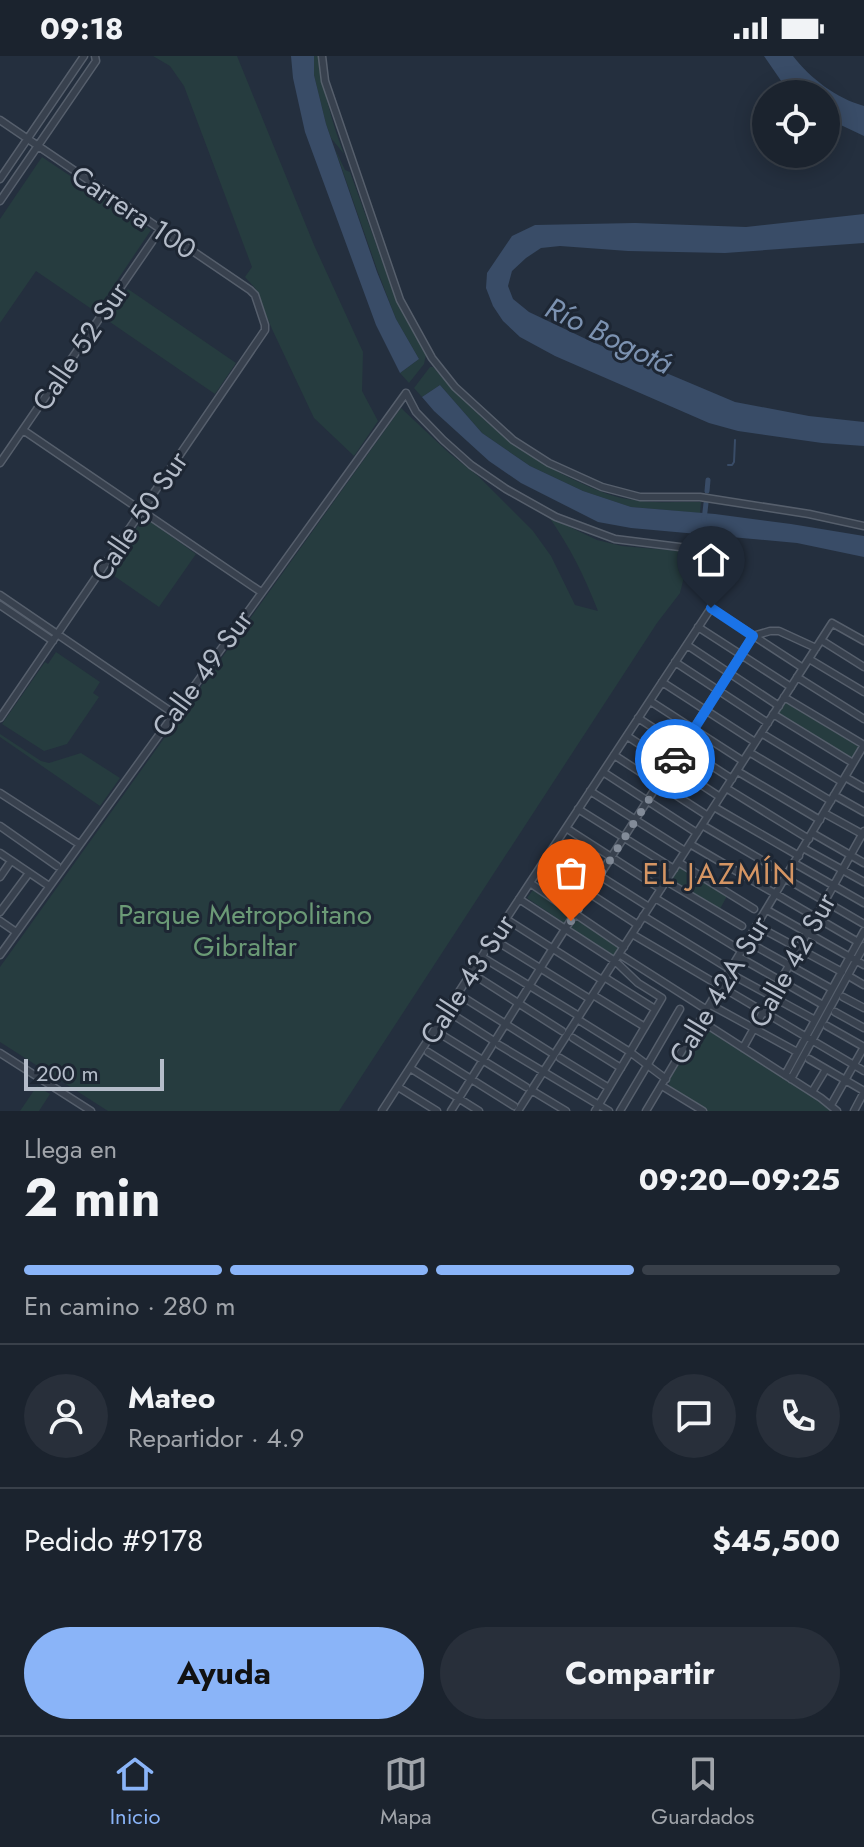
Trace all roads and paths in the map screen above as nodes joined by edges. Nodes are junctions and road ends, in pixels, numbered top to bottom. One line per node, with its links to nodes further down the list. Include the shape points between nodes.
1 (84, 56): 5 (street)
2 (95, 56): 6 (street)
3 (322, 56): 14 (street, via 325,81 400,300 455,387 513,440 602,487 640,497 700,497)
4 (0, 120): 5 (street, Carrera 100)
5 (27, 139): 6 (street, Carrera 100); 7 (street)
6 (38, 146): 8 (street); 9 (street, Carrera 100)
7 (0, 179)
8 (0, 201)
9 (160, 230): 10 (street, Carrera 100, via 250,290); 11 (street, Calle 52 Sur)
10 (260, 310): 13 (street, Calle 50 Sur, via 265,330)
11 (23, 430): 12 (street, Calle 52 Sur); 13 (street)
12 (0, 463)
13 (142, 511): 16 (street); 20 (street, Calle 50 Sur)
14 (864, 526)
15 (726, 565): 16 (street, Calle 49 Sur, via 720,552 615,539 556,517 471,465 416,412 406,393)
16 (261, 592): 42 (street, Calle 49 Sur)
17 (0, 595): 20 (street)
18 (0, 605): 23 (street)
19 (698, 627): 21 (street, Calle 43 Sur, via 711,608); 25 (street, Calle 43 Sur); 27 (street)
20 (57, 634): 23 (street, Calle 50 Sur); 42 (street)
21 (753, 636): 26 (street, via 779,631); 27 (street); 31 (street)
22 (821, 640): 24 (street, via 832,623); 26 (street); 30 (street)
23 (53, 641): 44 (street, Calle 50 Sur)
24 (864, 641)
25 (687, 645): 29 (street, Calle 43 Sur); 32 (street)
26 (816, 648): 28 (street)
27 (742, 655): 32 (street); 35 (street)
28 (809, 659): 31 (street); 37 (street)
29 (675, 662): 34 (street, Calle 43 Sur); 36 (street)
30 (864, 667)
31 (803, 668): 33 (street)
32 (730, 673): 36 (street); 40 (street)
33 (797, 677): 35 (street); 46 (street)
34 (662, 682): 39 (street, Calle 43 Sur); 41 (street)
35 (791, 687): 38 (street)
36 (719, 691): 41 (street); 47 (street)
37 (864, 692)
38 (784, 697): 40 (street); 52 (street)
39 (650, 701): 45 (street, Calle 43 Sur); 48 (street)
40 (779, 706): 43 (street)
41 (706, 711): 48 (street); 51 (street)
42 (173, 713): 85 (street, Calle 49 Sur)
43 (773, 714): 47 (street); 56 (street)
44 (0, 718)
45 (638, 718): 50 (street, Calle 43 Sur); 53 (street)
46 (864, 719)
47 (768, 723): 49 (street)
48 (694, 729): 53 (street); 57 (street)
49 (761, 733): 51 (street); 62 (street)
50 (627, 736): 55 (street, Calle 43 Sur); 58 (street)
51 (755, 742): 54 (street)
52 (864, 745): 56 (street, Calle 42A Sur)
53 (683, 747): 58 (street); 61 (street)
54 (749, 752): 57 (street); 69 (street)
55 (614, 755): 60 (street, Calle 43 Sur); 63 (street)
56 (858, 760): 62 (street, Calle 42A Sur)
57 (743, 761): 59 (street)
58 (671, 765): 63 (street); 68 (street)
59 (737, 771): 61 (street); 75 (street)
60 (603, 772): 66 (street, Calle 43 Sur); 70 (street)
61 (732, 779): 64 (street)
62 (844, 780): 65 (street); 69 (street, Calle 42A Sur)
63 (659, 784): 70 (street); 74 (street)
64 (726, 788): 68 (street); 82 (street)
65 (864, 788)
66 (590, 791): 72 (street, Calle 43 Sur); 76 (street)
67 (0, 793): 85 (street)
68 (720, 797): 71 (street)
69 (833, 798): 73 (street); 75 (street, Calle 42A Sur)
70 (648, 801): 76 (street); 80 (street)
71 (714, 807): 74 (street); 92 (street)
72 (578, 809): 79 (street, Calle 43 Sur); 84 (street)
73 (864, 812)
74 (708, 816): 77 (street)
75 (822, 816): 81 (street); 82 (street, Calle 42A Sur)
76 (636, 820): 84 (street); 87 (street)
77 (702, 825): 80 (street); 102 (street)
78 (3, 828): 83 (street); 96 (street)
79 (566, 828): 86 (street, Calle 43 Sur); 91 (street)
80 (697, 833): 87 (street)
81 (863, 834): 90 (street, Calle 42 Sur)
82 (810, 836): 88 (street, Calle 42A Sur); 90 (street)
83 (0, 838)
84 (624, 838): 91 (street); 97 (street)
85 (79, 844): 107 (street, Calle 49 Sur)
86 (554, 847): 94 (street, Calle 43 Sur); 100 (street)
87 (688, 847): 97 (street); 110 (street)
88 (803, 848): 92 (street, Calle 42A Sur); 98 (street)
89 (0, 853): 93 (street)
90 (851, 855): 95 (street); 98 (street, Calle 42 Sur)
91 (612, 857): 100 (street); 108 (street)
92 (796, 859): 102 (street, Calle 42A Sur); 106 (street)
93 (11, 861): 99 (street); 101 (street)
94 (543, 863): 105 (street, Calle 43 Sur); 109 (street)
95 (864, 863)
96 (57, 866)
97 (676, 866): 103 (street); 116 (street)
98 (842, 870): 104 (street); 106 (street, Calle 42 Sur)
99 (29, 873): 107 (street); 118 (street)
100 (600, 876): 109 (street); 115 (street)
101 (0, 877)
102 (786, 877): 110 (street, Calle 42A Sur); 113 (street)
103 (666, 881): 108 (street); 126 (street)
104 (864, 882)
105 (530, 883): 112 (street, Calle 43 Sur); 119 (street)
106 (833, 885): 113 (street, Calle 42 Sur); 114 (street)
107 (49, 886): 130 (street, Calle 49 Sur)
108 (661, 889): 111 (street)
109 (589, 893): 119 (street); 125 (street)
110 (776, 894): 117 (street, Calle 42A Sur); 121 (street)
111 (655, 898): 115 (street); 139 (street)
112 (519, 899): 122 (street, Calle 43 Sur); 128 (street)
113 (825, 901): 121 (street, Calle 42 Sur); 124 (street)
114 (864, 903)
115 (649, 907): 120 (street)
116 (754, 909)
117 (767, 910): 127 (street, Calle 42A Sur); 131 (street)
118 (0, 912)
119 (575, 914): 128 (street); 138 (street)
120 (643, 916): 125 (street); 146 (street)
121 (816, 917): 131 (street, Calle 42 Sur); 135 (street)
122 (506, 919): 133 (street, Calle 43 Sur); 136 (street)
123 (0, 921): 130 (street)
124 (864, 924)
125 (638, 925): 132 (street)
126 (742, 926)
127 (757, 926): 134 (street, Calle 42A Sur); 137 (street)
128 (565, 930): 136 (street); 138 (street)
129 (864, 931): 135 (street)
130 (16, 932): 140 (street, Calle 49 Sur)
131 (807, 933): 137 (street, Calle 42 Sur); 142 (street)
132 (632, 934): 138 (street); 154 (street)
133 (493, 939): 141 (street, Calle 43 Sur); 145 (street)
134 (748, 942): 139 (street, Calle 42A Sur); 143 (street)
135 (861, 944): 142 (street)
136 (553, 948): 145 (street); 150 (street)
137 (799, 948): 143 (street, Calle 42 Sur); 147 (street)
138 (619, 954): 150 (street); 162 (street); 164 (street, via 638,983 662,998)
139 (740, 954): 146 (street, Calle 42A Sur); 151 (street)
140 (0, 955)
141 (482, 957): 148 (street, Calle 43 Sur); 153 (street)
142 (853, 958): 144 (street); 147 (street); 180 (street)
143 (790, 965): 151 (street, Calle 42 Sur); 155 (street)
144 (864, 965)
145 (541, 968): 153 (street); 158 (street)
146 (730, 971): 154 (street, Calle 42A Sur); 157 (street)
147 (842, 972): 155 (street)
148 (471, 973): 156 (street, Calle 43 Sur); 160 (street)
149 (852, 978): 152 (street)
150 (603, 979): 158 (street); 164 (street)
151 (781, 981): 157 (street, Calle 42 Sur); 161 (street)
152 (864, 985)
153 (530, 986): 160 (street); 169 (street)
154 (721, 987): 162 (street, Calle 42A Sur); 167 (street)
155 (832, 989): 161 (street)
156 (458, 994): 166 (street, Calle 43 Sur); 171 (street)
157 (772, 996): 167 (street, Calle 42 Sur); 170 (street)
158 (591, 997): 169 (street); 174 (street)
159 (843, 997): 163 (street)
160 (519, 1004): 171 (street); 178 (street)
161 (823, 1005): 170 (street)
162 (709, 1008): 175 (street); 202 (street, Calle 42A Sur)
163 (864, 1008)
164 (655, 1009): 174 (street)
165 (680, 1009): 193 (street)
166 (447, 1011): 177 (street, Calle 43 Sur); 181 (street)
167 (763, 1011): 175 (street, Calle 42 Sur); 180 (street)
168 (835, 1012): 176 (street)
169 (578, 1018): 188 (street); 197 (street)
170 (815, 1020): 180 (street)
171 (506, 1023): 181 (street); 185 (street)
172 (709, 1026): 183 (street)
173 (827, 1026): 182 (street)
174 (645, 1027): 188 (street)
175 (754, 1028): 183 (street, Calle 42 Sur); 186 (street)
176 (864, 1028)
177 (434, 1030): 191 (street); 194 (street, Calle 43 Sur)
178 (562, 1031)
179 (573, 1038): 195 (street)
180 (809, 1038): 186 (street); 192 (street); 199 (street)
181 (497, 1043): 191 (street); 197 (street)
182 (864, 1047): 192 (street)
183 (743, 1048): 199 (street)
184 (428, 1052): 200 (street)
185 (550, 1052)
186 (797, 1052): 199 (street)
187 (0, 1053): 214 (street)
188 (629, 1054): 193 (street); 195 (street)
189 (560, 1058): 205 (street)
190 (809, 1059): 196 (street)
191 (483, 1060): 200 (street); 204 (street)
192 (854, 1065): 198 (street); 201 (street)
193 (646, 1066): 202 (street); 221 (street)
194 (410, 1068): 203 (street, Calle 43 Sur); 208 (street)
195 (621, 1068): 205 (street)
196 (826, 1069): 201 (street); 206 (street)
197 (543, 1071): 204 (street); 211 (street)
198 (864, 1071)
199 (788, 1077): 206 (street)
200 (471, 1078): 208 (street); 210 (street)
201 (845, 1080): 207 (street); 213 (street)
202 (664, 1083): 212 (street, Calle 42A Sur); 223 (street)
203 (398, 1087): 209 (street, Calle 43 Sur); 216 (street)
204 (528, 1088): 210 (street); 219 (street)
205 (609, 1088): 211 (street)
206 (812, 1092): 213 (street)
207 (864, 1092): 224 (street)
208 (459, 1098): 217 (street); 218 (street)
209 (384, 1108): 215 (street)
210 (516, 1108)
211 (597, 1108): 220 (street)
212 (648, 1108): 222 (street)
213 (834, 1108)
214 (91, 1111)
215 (396, 1111)
216 (437, 1111)
217 (451, 1111)
218 (479, 1111)
219 (566, 1111)
220 (609, 1111)
221 (620, 1111)
222 (658, 1111)
223 (703, 1111)
224 (854, 1111)

